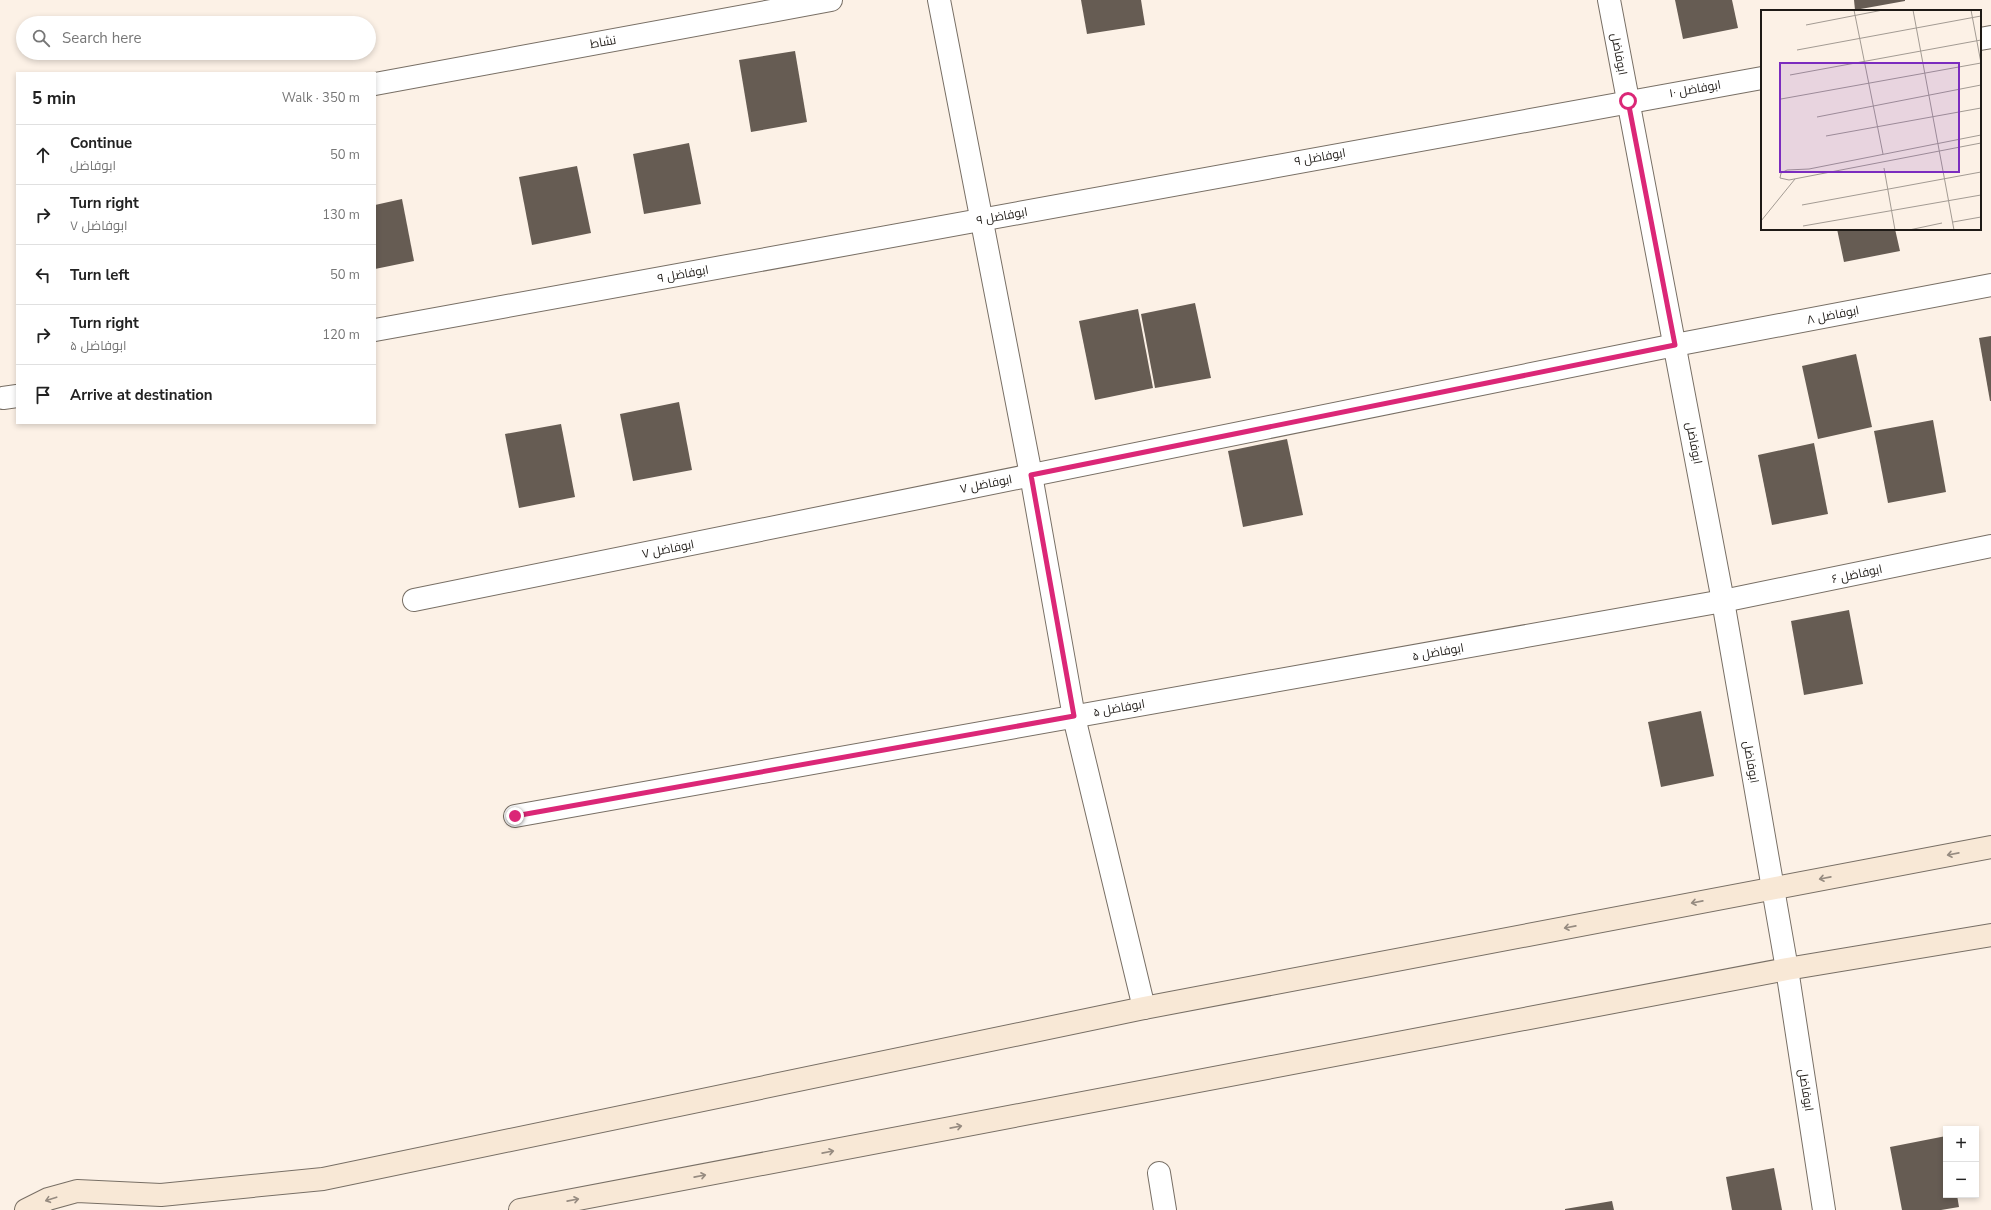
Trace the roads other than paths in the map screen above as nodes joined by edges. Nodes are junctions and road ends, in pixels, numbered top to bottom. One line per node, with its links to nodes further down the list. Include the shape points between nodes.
1 (831, 0): 7 (street, نشاط)
2 (939, 0): 9 (street)
3 (1609, 0): 8 (street, ابوفاضل)
4 (1991, 37): 5 (street)
5 (1981, 39)
6 (1761, 78): 8 (street, ابوفاضل ۱۰)
7 (376, 84)
8 (1628, 101): 9 (street, ابوفاضل ۹); 12 (street, ابوفاضل)
9 (981, 219): 11 (street, ابوفاضل ۹); 13 (street)
10 (1991, 285): 12 (street, ابوفاضل ۸)
11 (376, 330)
12 (1675, 345): 13 (street, ابوفاضل ۷); 16 (street, ابوفاضل)
13 (1031, 475): 15 (street, ابوفاضل ۷); 17 (street)
14 (1991, 546): 16 (street, ابوفاضل ۶)
15 (414, 600)
16 (1723, 601): 17 (street, ابوفاضل ۵); 20 (street, ابوفاضل)
17 (1074, 716): 18 (street, ابوفاضل ۵); 23 (street)
18 (515, 816)
19 (1991, 847): 20 (main road, one-way to 20)
20 (1773, 888): 22 (street, ابوفاضل); 23 (main road, one-way to 23)
21 (1991, 935): 22 (main road)
22 (1787, 969): 26 (main road, one-way to 22); 28 (street, ابوفاضل)
23 (1144, 1008): 25 (main road, one-way to 25, via 323,1179 161,1195 77,1191 48,1199)
24 (1159, 1173): 27 (street)
25 (26, 1210)
26 (520, 1210)
27 (1166, 1210)
28 (1824, 1210)

